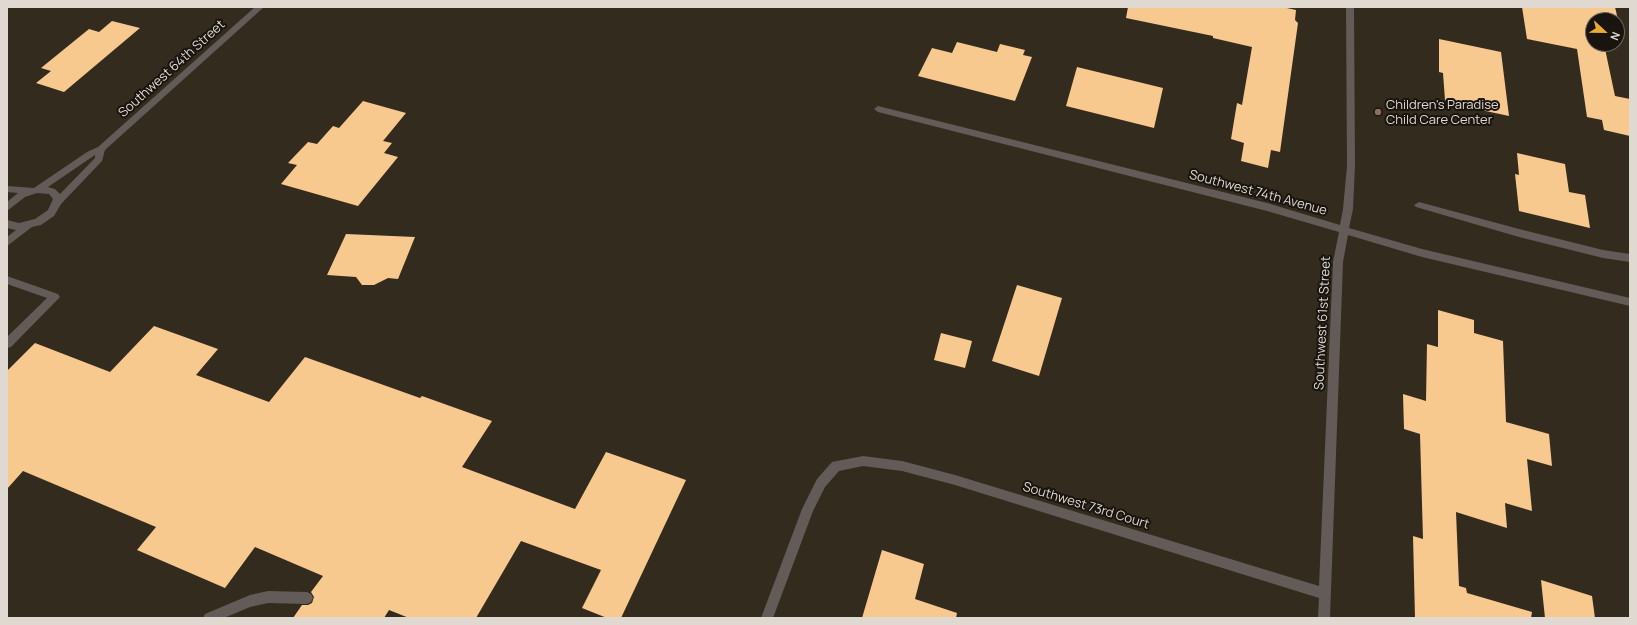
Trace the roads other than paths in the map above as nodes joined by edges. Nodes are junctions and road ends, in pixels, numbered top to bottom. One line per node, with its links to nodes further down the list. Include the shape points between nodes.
1 (260, 7): 4 (street, Southwest 64th Street)
2 (1350, 7): 12 (street, Southwest 61st Street, via 1351,166)
3 (878, 109): 12 (street, Southwest 74th Avenue, via 1267,207)
4 (101, 150): 6 (street, Southwest 64th Street, via 90,154); 7 (street, Southwest 64th Street, via 99,159)
5 (7, 189): 6 (street)
6 (35, 190): 7 (street, via 52,191); 9 (street, Southwest 64th Street, via 14,200)
7 (58, 202): 11 (street, Southwest 64th Street, via 45,218)
8 (1419, 205): 14 (street, via 1519,233 1603,254)
9 (7, 207)
10 (7, 224): 11 (street)
11 (28, 226): 13 (street, Southwest 64th Street)
12 (1344, 230): 16 (street, Southwest 74th Avenue, via 1422,252); 18 (street, Southwest 61st Street, via 1338,262)
13 (7, 242)
14 (1630, 258)
15 (7, 280): 17 (street, via 55,297)
16 (1630, 302)
17 (7, 344)
18 (1324, 594): 21 (street, Southwest 73rd Court, via 932,473 863,461 836,466 827,474 814,495); 22 (street, Southwest 61st Street)
19 (307, 598): 20 (street, via 268,597 250,601)
20 (209, 618)
21 (767, 618)
22 (1324, 618)

